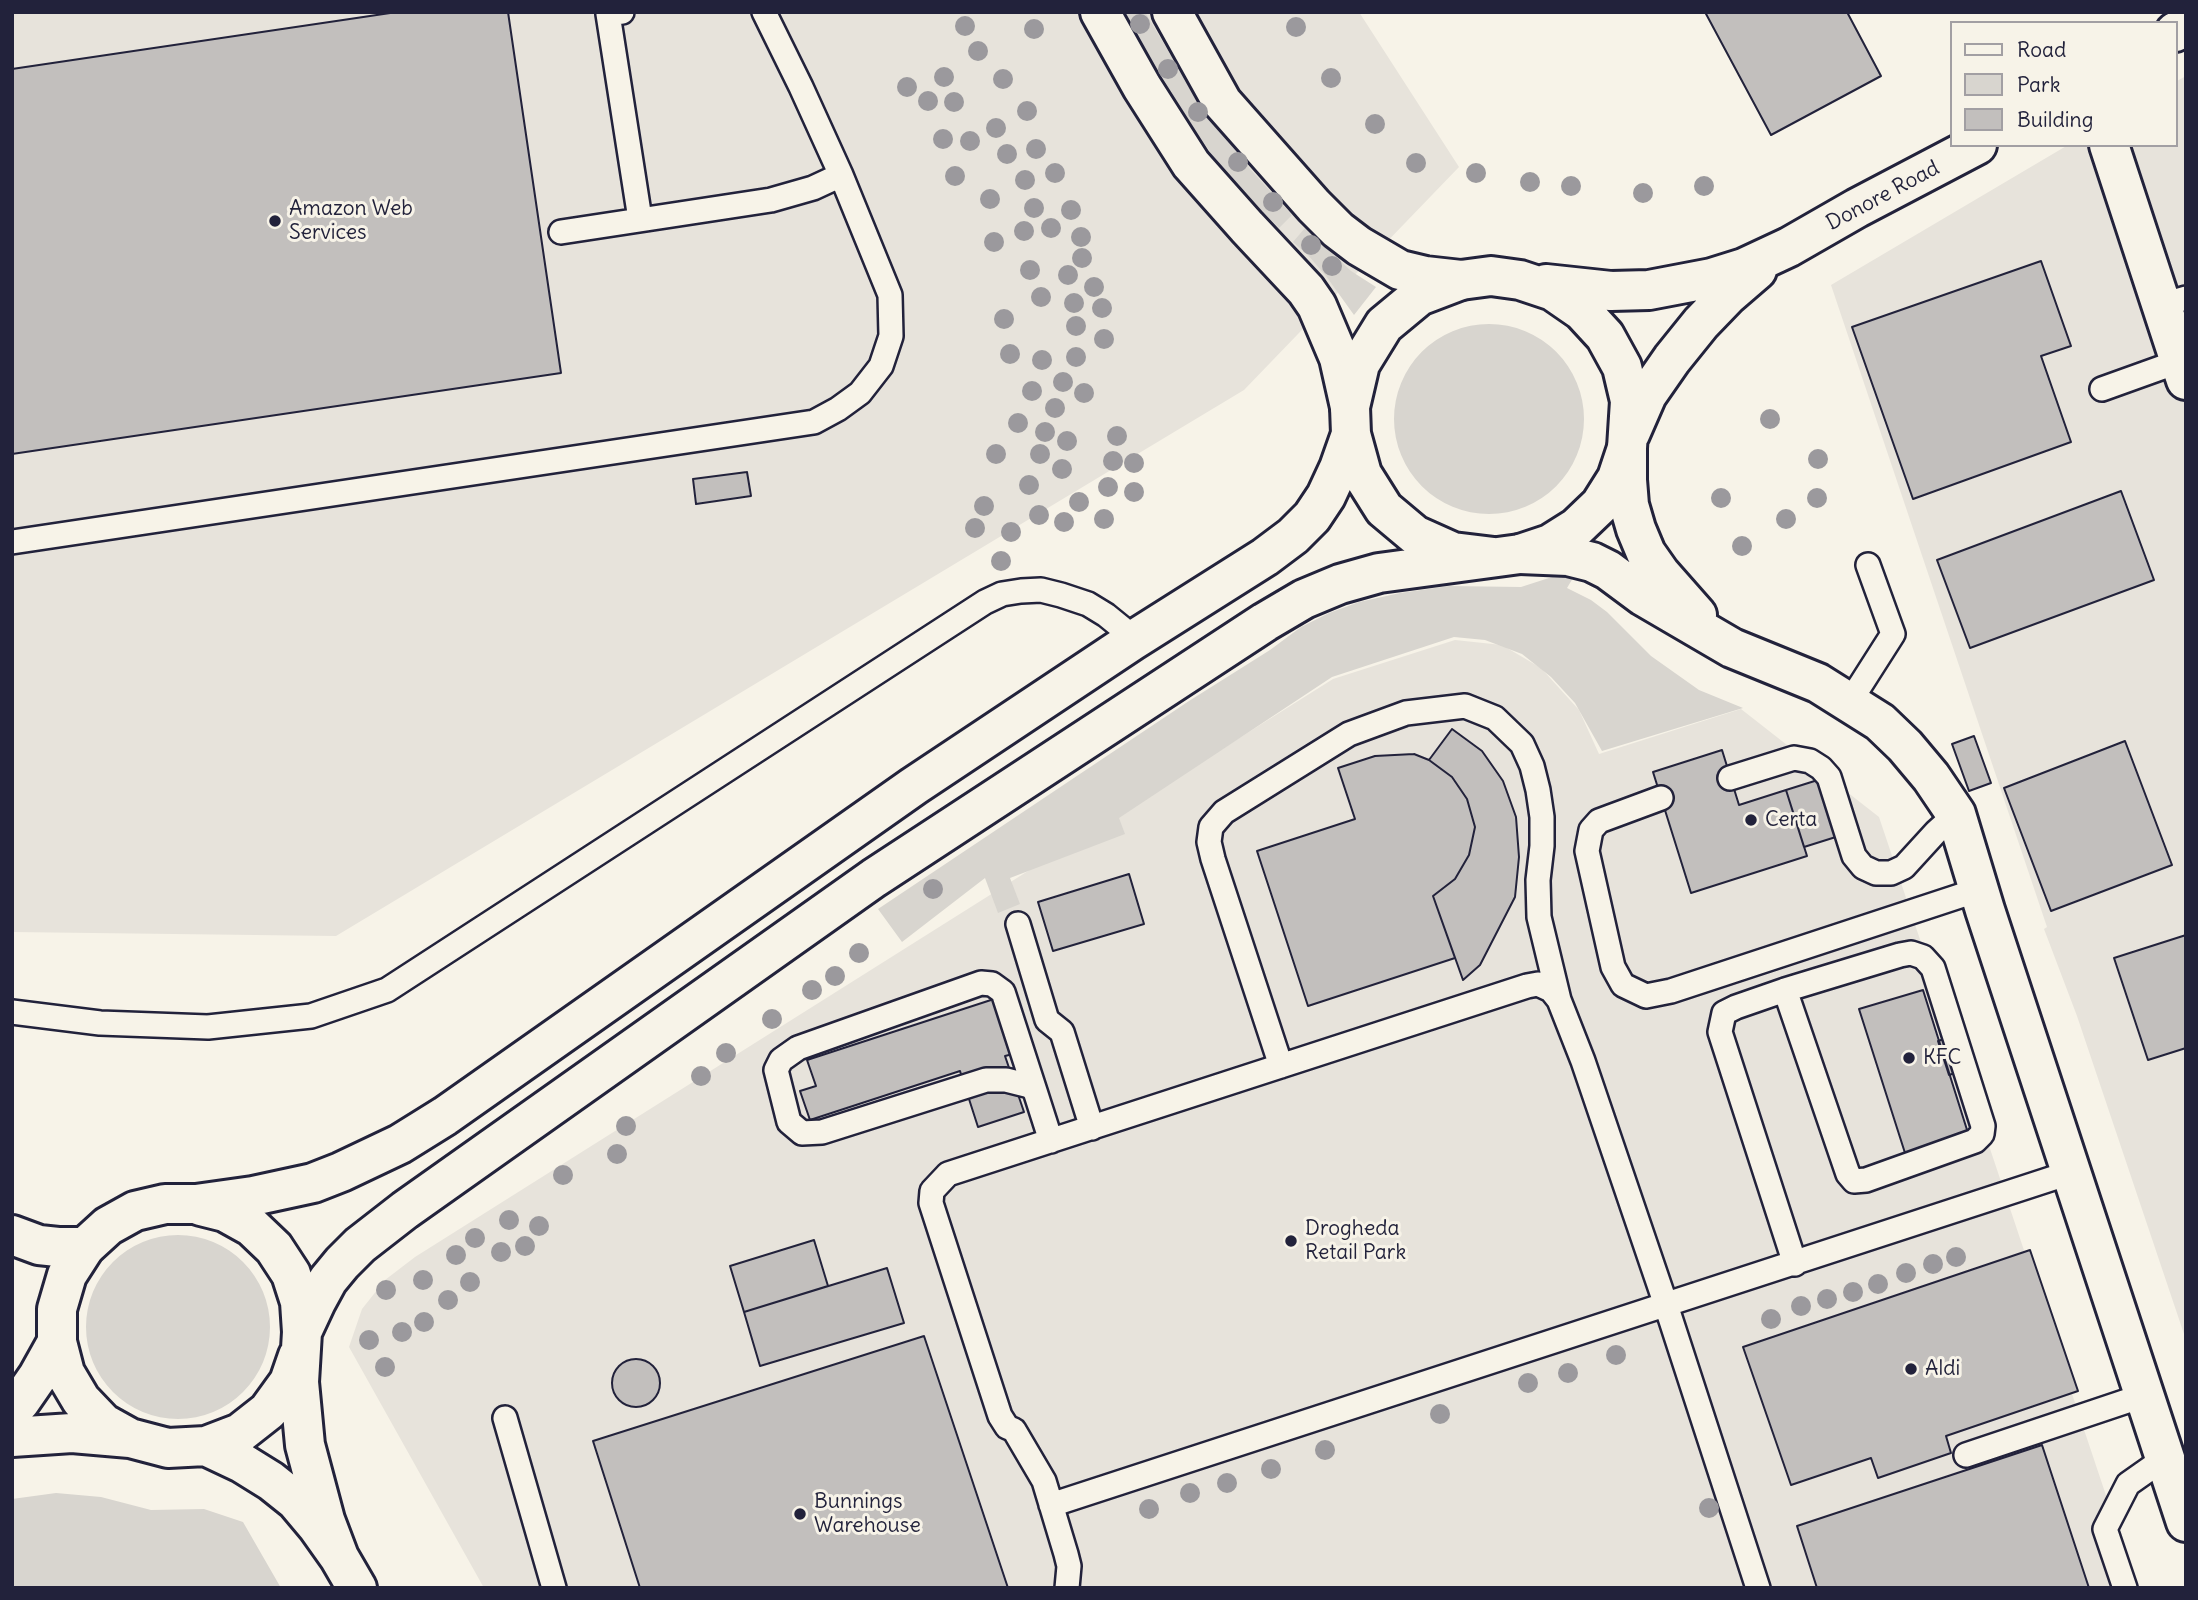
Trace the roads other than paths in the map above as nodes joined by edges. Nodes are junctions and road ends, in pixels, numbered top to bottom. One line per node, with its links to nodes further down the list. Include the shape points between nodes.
1 (622, 12): 8 (lane, via 608,14)
2 (764, 12): 7 (lane)
3 (1100, 12): 16 (main road, via 1191,163 1317,306 1339,358)
4 (1172, 12): 11 (main road, via 1222,102 1338,230 1400,270)
5 (1973, 147): 10 (main road, Donore Road)
6 (2110, 147): 13 (main road)
7 (841, 175): 8 (lane, via 771,200); 18 (lane, via 890,295 891,336 881,366 860,393 814,422)
8 (640, 219): 9 (lane)
9 (561, 232)
10 (1789, 247): 12 (main road, Donore Road, via 1712,278 1648,290 1611,291); 17 (main road, Donore Road, via 1728,295 1701,323 1647,395)
11 (1461, 280): 12 (main road, via 1491,276); 16 (main road, via 1419,296 1384,325 1360,364)
12 (1520, 280): 17 (main road, via 1553,291 1582,311 1605,336 1622,367 1630,401)
13 (2174, 301): 14 (main road)
14 (2183, 371): 15 (lane)
15 (2102, 389)
16 (1350, 421): 19 (main road, via 1362,474 1384,509 1415,535 1453,552); 21 (main road, via 1339,468 1312,517 1265,557)
17 (1628, 442): 19 (main road, via 1617,478 1600,505 1577,527 1550,544); 22 (main road, via 1629,505 1646,553 1677,594)
18 (12, 542)
19 (1507, 556): 22 (main road, via 1568,556 1592,562); 42 (main road, via 1379,573 1304,599 1265,621 874,878 387,1223 328,1280)
20 (1868, 565): 23 (lane, via 1893,634)
21 (1132, 642): 31 (lane, via 1106,615 1061,595 1021,591 985,601 387,990 311,1016 208,1027 100,1023); 37 (main road, via 914,786 400,1144 313,1183)
22 (1732, 648): 23 (main road, via 1818,683)
23 (1849, 703): 26 (main road, via 1880,722 1905,746)
24 (1730, 778): 26 (lane, via 1794,758 1821,768 1829,777 1854,856 1876,873 1904,867)
25 (1661, 798): 27 (lane, via 1599,821 1591,830 1587,851 1613,967 1623,985 1646,996)
26 (1955, 814): 27 (main road)
27 (1978, 890): 36 (main road)
28 (1018, 923): 34 (lane, via 1047,1020 1062,1032)
29 (1785, 990): 29 (lane, via 1900,955 1923,957 1933,968 1982,1134 1975,1141 1854,1181); 40 (lane, via 1724,1013 1720,1032)
30 (1559, 1000): 32 (lane, via 1538,984 1527,986); 32 (lane, via 1539,917 1542,827 1538,790 1522,744 1495,718 1465,706 1406,713 1349,734 1224,813 1211,827 1213,859); 41 (lane)
31 (12, 1012)
32 (1281, 1066): 34 (lane)
33 (1035, 1091): 33 (lane, via 1023,1083 986,1080 822,1132 802,1133 789,1122 776,1070 781,1059 798,1048 981,983 1003,992); 35 (lane)
34 (1093, 1128): 35 (lane)
35 (1051, 1141): 52 (lane, via 948,1174 932,1191 931,1203 1000,1416 1014,1430 1044,1481)
36 (2072, 1172): 40 (lane); 44 (main road)
37 (196, 1204): 39 (main road, via 165,1204 135,1211 108,1226); 42 (main road, via 225,1212 252,1227 274,1248 290,1273 300,1302)
38 (12, 1236): 39 (main road, via 39,1245)
39 (85, 1247): 43 (main road, via 66,1275 57,1308)
40 (1795, 1264): 41 (lane)
41 (1666, 1305): 52 (lane); 57 (lane)
42 (301, 1340): 49 (main road, via 289,1382 268,1411 240,1433); 54 (main road, via 305,1444 325,1520)
43 (57, 1342): 45 (main road); 48 (main road, via 65,1373 81,1400 103,1423)
44 (2145, 1395): 50 (lane); 51 (main road)
45 (12, 1409)
46 (505, 1418): 55 (lane)
47 (12, 1437): 48 (main road, via 72,1433)
48 (130, 1438): 49 (main road, via 168,1448)
49 (206, 1446): 54 (main road, via 242,1463 296,1501)
50 (1966, 1455)
51 (2165, 1458): 53 (main road); 58 (lane, via 2128,1484 2105,1529)
52 (1051, 1505): 56 (lane, via 1069,1566)
53 (2186, 1522)
54 (348, 1572)
55 (554, 1588)
56 (1067, 1588)
57 (1758, 1588)
58 (2124, 1588)

